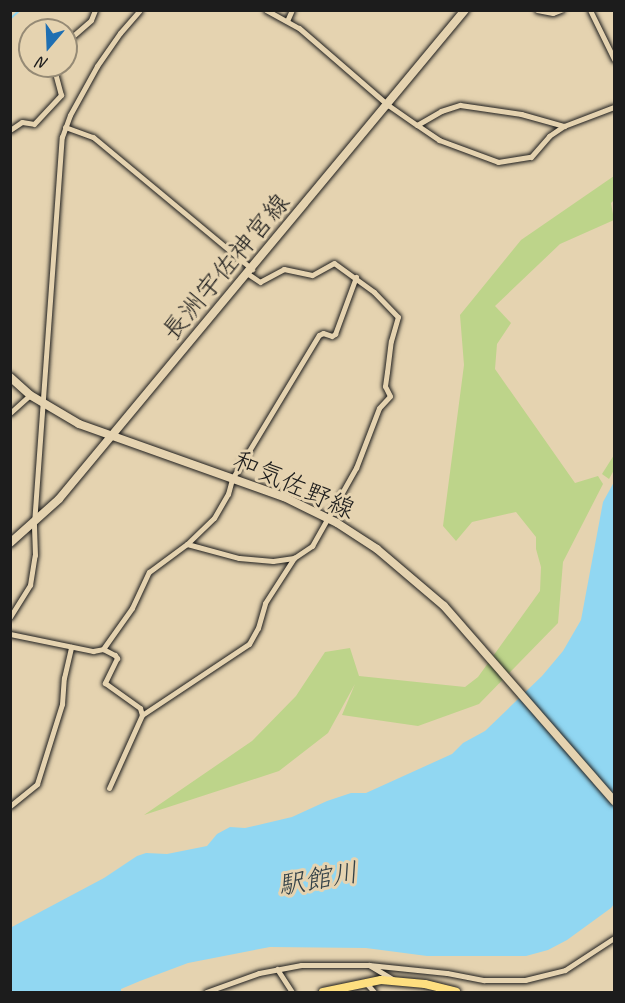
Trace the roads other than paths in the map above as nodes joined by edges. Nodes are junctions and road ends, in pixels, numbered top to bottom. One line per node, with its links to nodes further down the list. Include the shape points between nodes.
1 (95, 10): 10 (street, via 91,20)
2 (140, 10): 17 (street, via 97,66)
3 (266, 10): 9 (street)
4 (292, 10): 9 (street)
5 (465, 10): 13 (main road, 長洲宇佐神宮線)
6 (537, 10): 7 (street)
7 (561, 10)
8 (590, 10): 11 (street)
9 (287, 21): 13 (street, via 334,56)
10 (78, 31)
11 (615, 58)
12 (56, 78): 18 (street, via 61,95 34,124 22,122)
13 (388, 105): 15 (street); 19 (main road, 長洲宇佐神宮線)
14 (615, 107): 16 (street)
15 (417, 125): 16 (street, via 460,105 521,114); 16 (street, via 439,140 498,162 531,157)
16 (564, 126)
17 (65, 127): 19 (street, via 93,137); 23 (street, via 60,148)
18 (10, 130)
19 (250, 271): 20 (street, via 260,282 284,269 312,275 334,263); 25 (main road, 長洲宇佐神宮線)
20 (356, 277): 26 (street, via 335,334 319,335); 27 (street, via 398,317 387,372 390,396 379,408 356,468)
21 (10, 377): 22 (main road, 和気佐野線)
22 (30, 395): 23 (main road, 和気佐野線); 24 (street)
23 (42, 404): 25 (main road, 和気佐野線); 28 (street)
24 (10, 413)
25 (111, 436): 26 (main road, 和気佐野線); 28 (main road, 長洲宇佐神宮線)
26 (232, 479): 27 (main road, 和気佐野線, via 284,497); 30 (street, via 214,518)
27 (326, 518): 31 (street, via 316,541); 38 (main road, 和気佐野線, via 371,545 418,582 462,626)
28 (34, 524): 29 (main road, 長洲宇佐神宮線); 32 (street, via 32,578)
29 (10, 543)
30 (187, 544): 31 (street, via 246,560); 35 (street, via 149,572 132,608)
31 (294, 558): 36 (street, via 265,603 249,644)
32 (10, 617)
33 (10, 634): 34 (street)
34 (71, 647): 35 (street); 39 (street, via 62,704 37,784)
35 (103, 649): 36 (street, via 117,658 105,683 140,708)
36 (142, 715): 37 (street)
37 (110, 788)
38 (615, 801)
39 (10, 806)
40 (615, 938): 41 (street, via 565,970 525,980 484,980)
41 (369, 966): 42 (street); 43 (street)
42 (277, 969): 46 (street, via 243,977); 47 (street)
43 (396, 981): 44 (main road); 45 (main road)
44 (364, 982): 48 (main road); 49 (street)
45 (453, 992)
46 (206, 993)
47 (292, 993)
48 (323, 993)
49 (374, 993)

